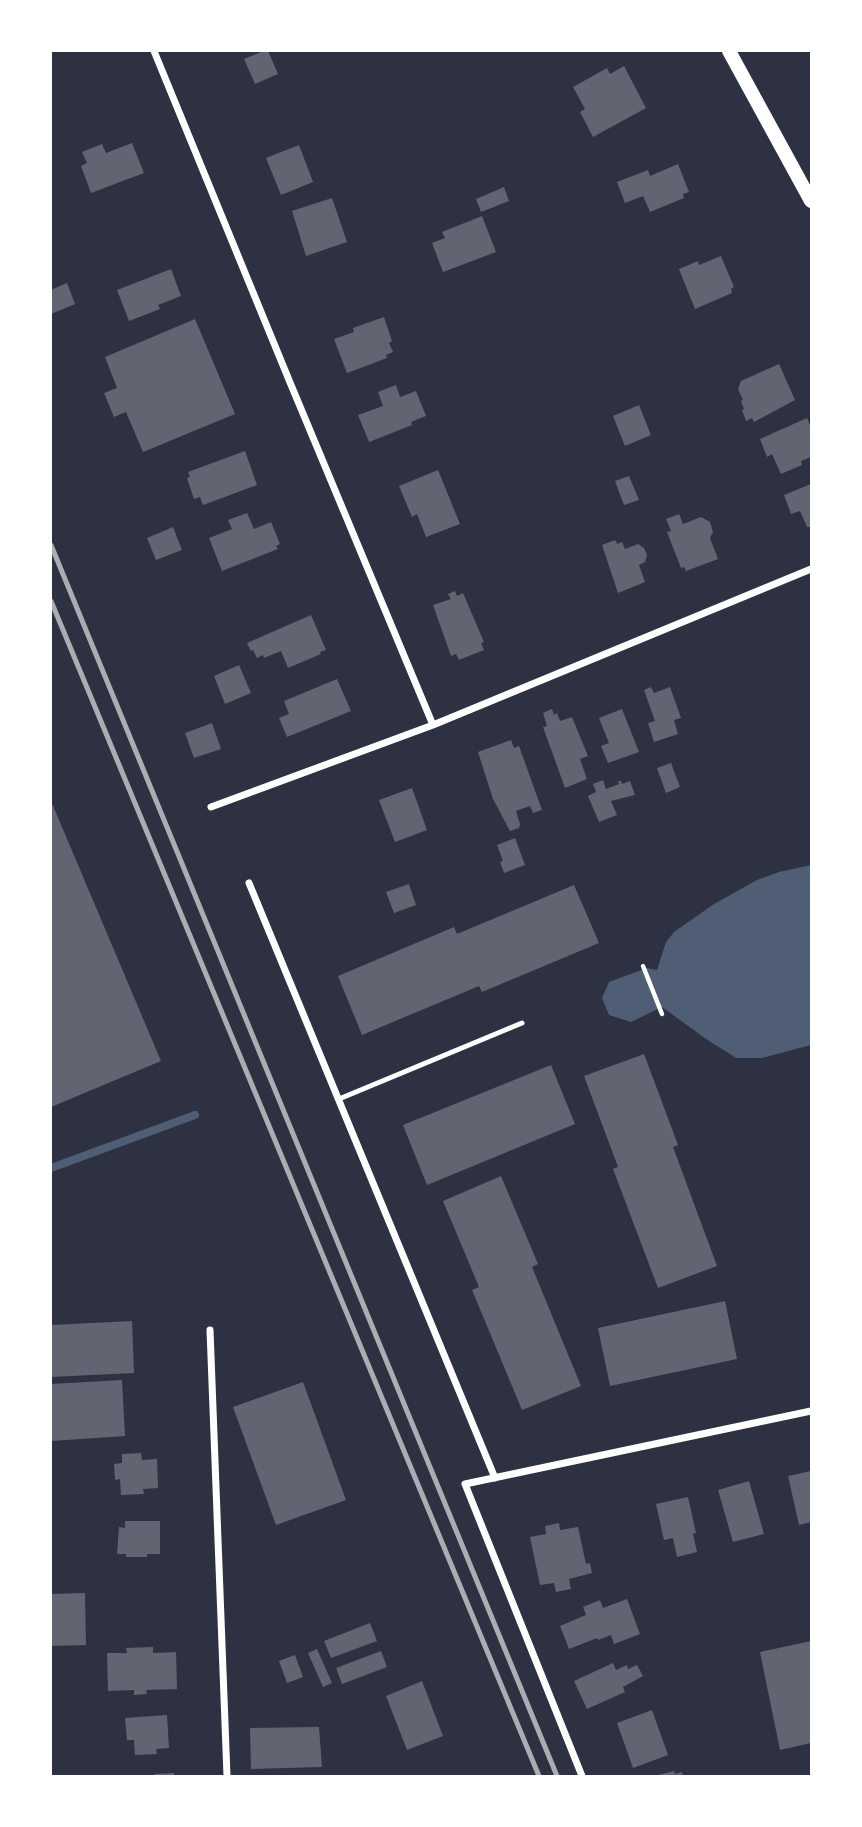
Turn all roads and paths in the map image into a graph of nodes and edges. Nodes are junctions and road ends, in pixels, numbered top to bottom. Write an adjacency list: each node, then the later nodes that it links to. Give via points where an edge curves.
1 (154, 51): 5 (street)
2 (729, 51): 3 (main road)
3 (811, 201)
4 (811, 569): 5 (street)
5 (433, 725): 6 (street)
6 (211, 807)
7 (250, 883): 11 (street)
8 (643, 966): 9 (path)
9 (662, 1014)
10 (523, 1023): 11 (lane)
11 (339, 1099): 14 (street)
12 (210, 1330): 15 (street)
13 (811, 1411): 14 (street)
14 (495, 1478): 16 (street, via 465,1484)
15 (228, 1776)
16 (582, 1776)

